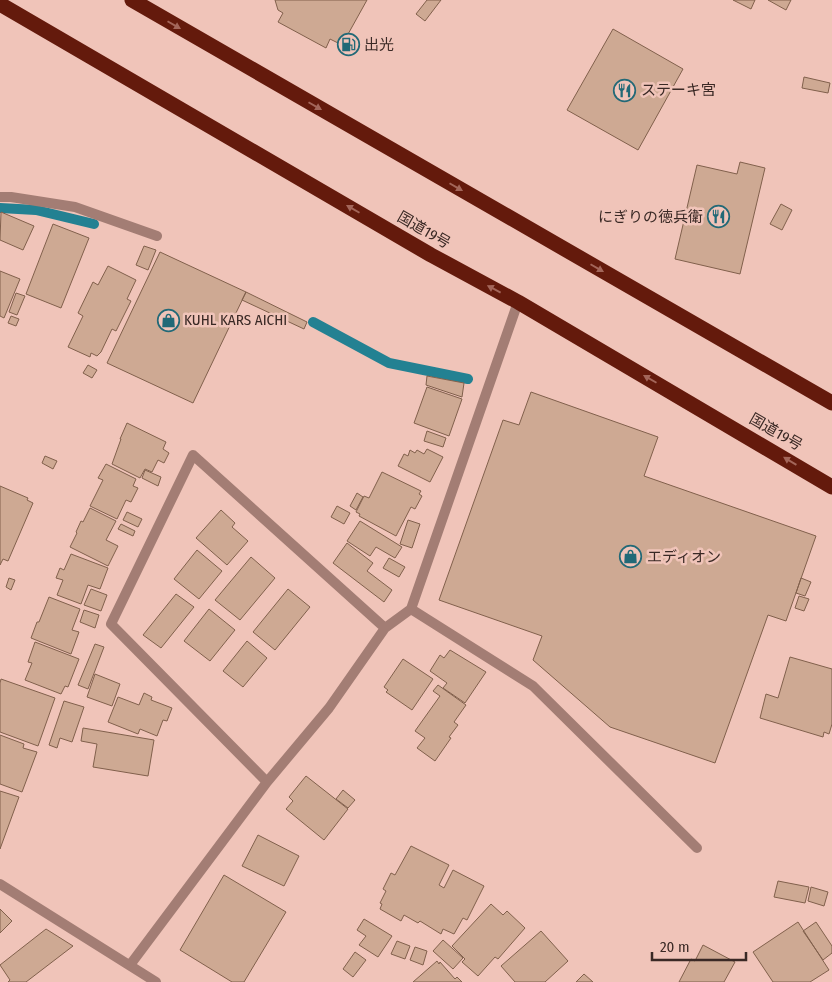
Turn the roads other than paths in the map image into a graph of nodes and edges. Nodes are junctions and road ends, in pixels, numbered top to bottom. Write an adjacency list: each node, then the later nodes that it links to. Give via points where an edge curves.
1 (132, 0): 6 (highway, one-way to 6)
2 (0, 4): 5 (highway, 国道19号, one-way to 2, via 431,255)
3 (0, 197): 4 (street, via 74,207)
4 (157, 236)
5 (518, 302): 7 (highway, 国道19号, one-way to 5); 8 (street)
6 (832, 403)
7 (832, 487)
8 (411, 609): 9 (street); 11 (street, via 532,686)
9 (385, 628): 10 (street, via 329,708); 10 (street, via 193,455 111,624)
10 (267, 782): 13 (street)
11 (697, 848)
12 (0, 884): 13 (street)
13 (130, 965): 14 (street)
14 (156, 982)

